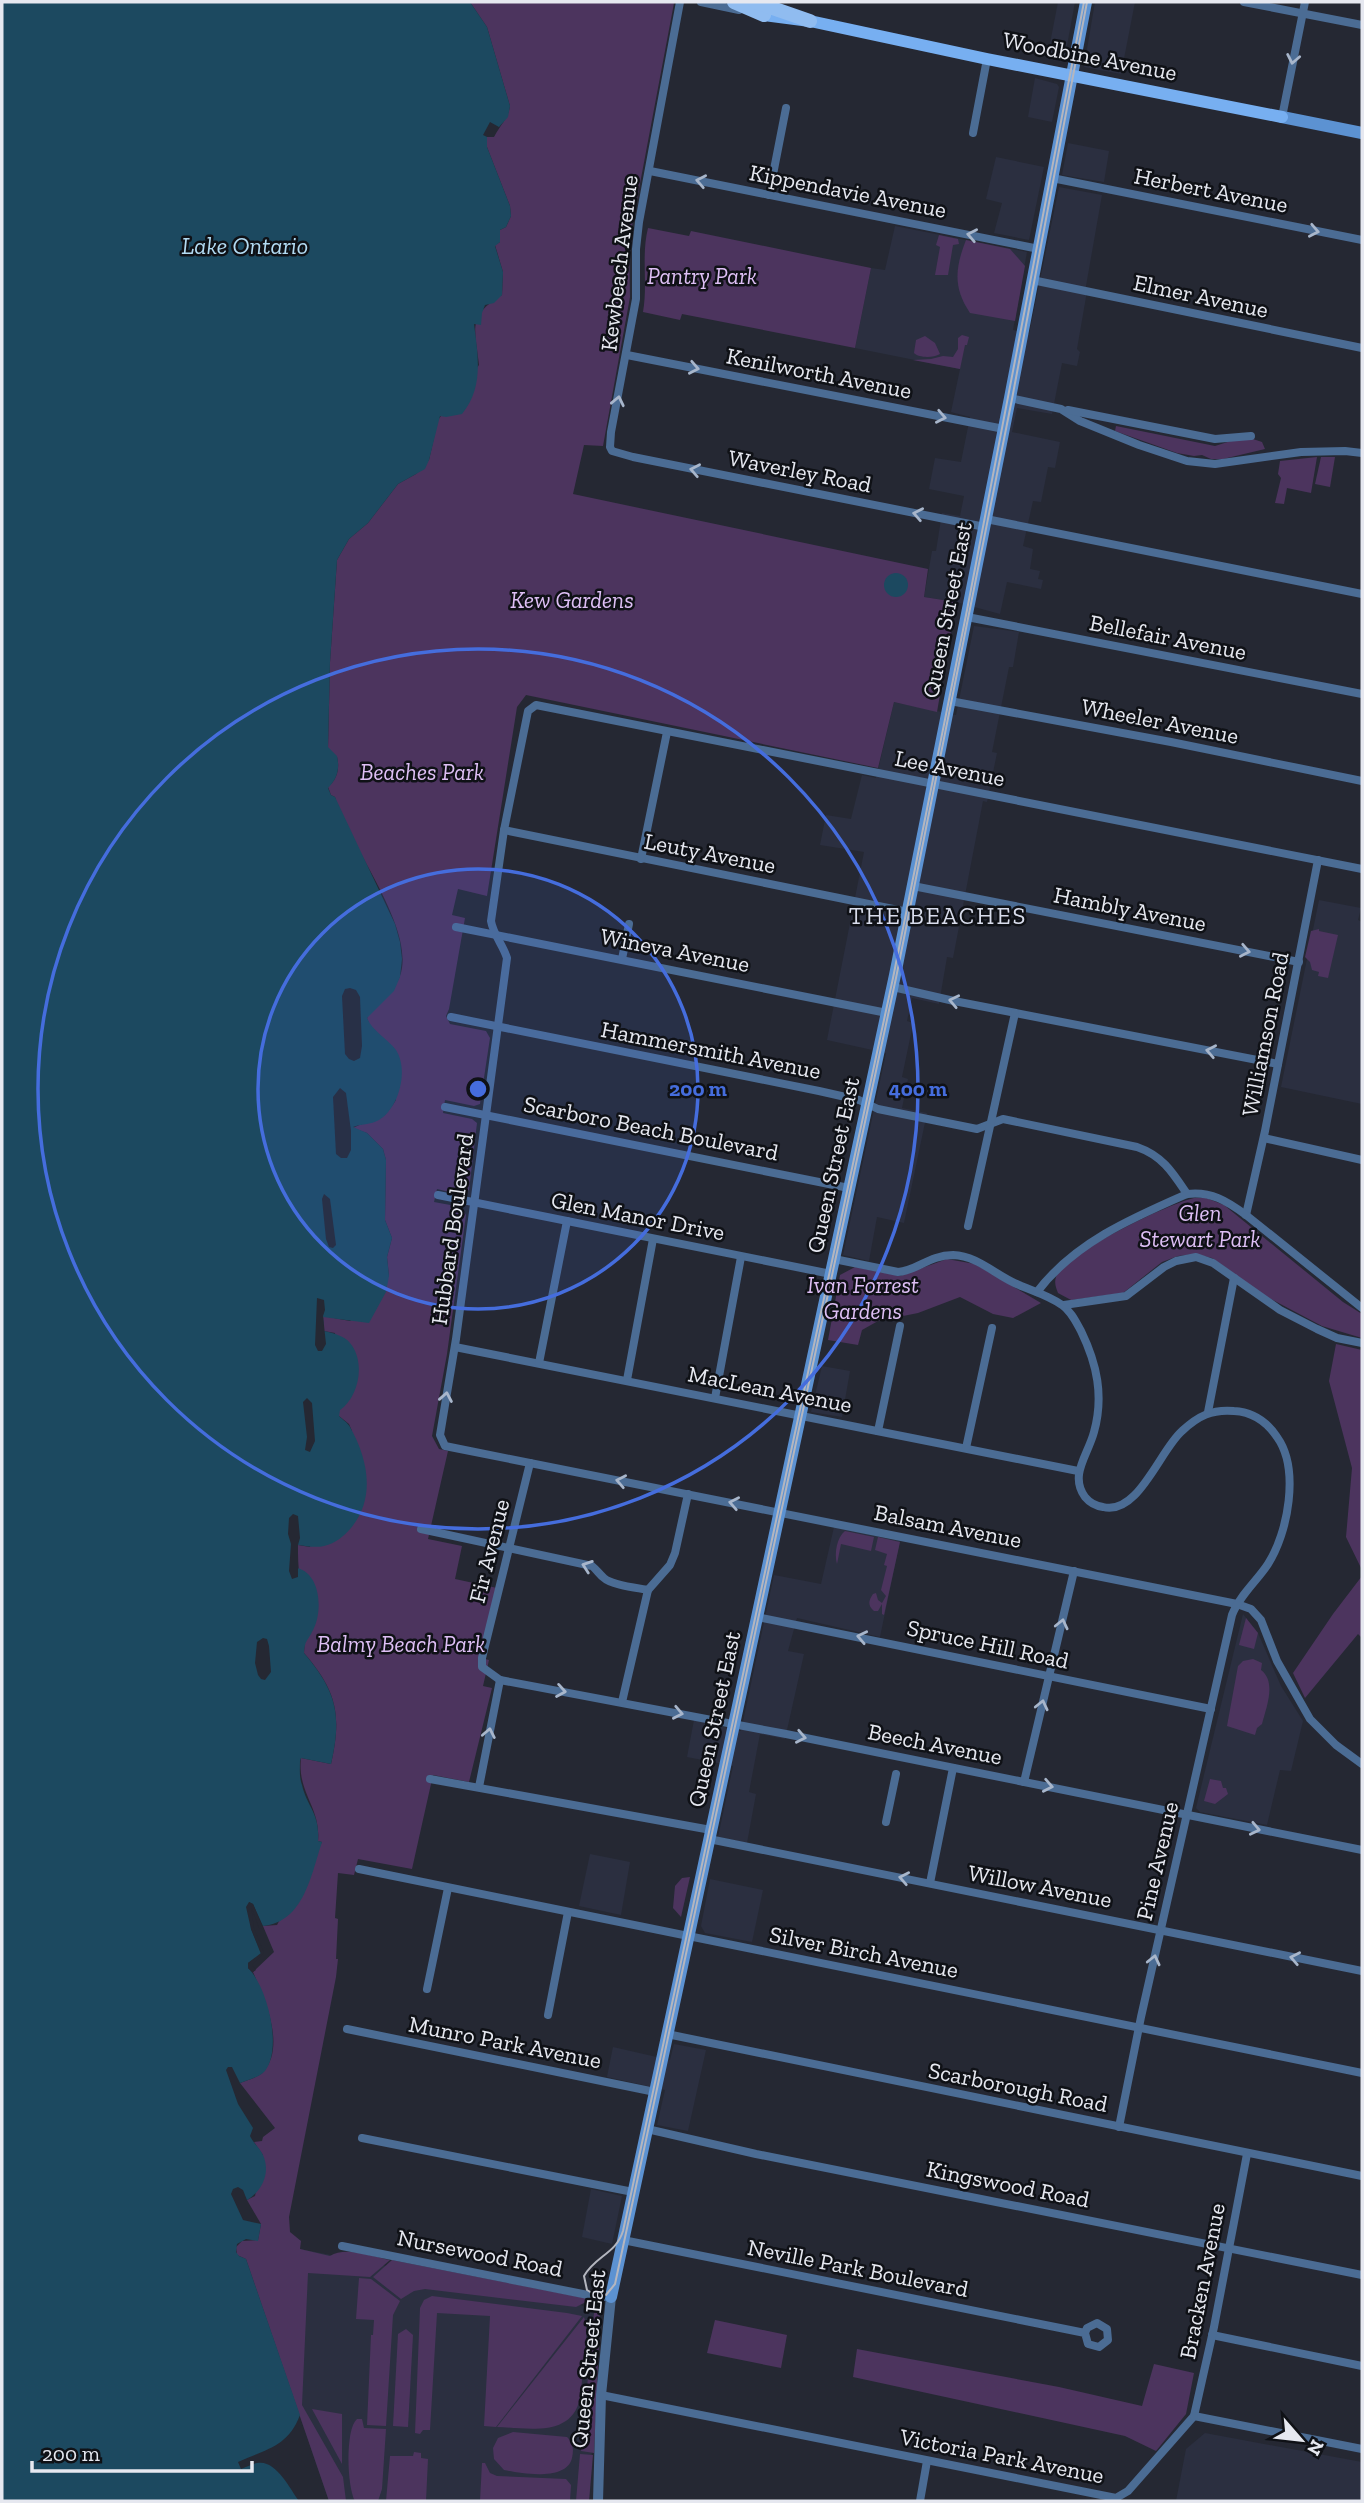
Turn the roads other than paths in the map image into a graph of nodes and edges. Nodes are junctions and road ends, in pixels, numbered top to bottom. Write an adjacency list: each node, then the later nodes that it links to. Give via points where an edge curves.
1 (680, 2): 18 (street, Kewbeach Avenue)
2 (701, 2): 9 (street, Woodbine Avenue)
3 (734, 2): 9 (highway)
4 (755, 2): 10 (highway, Woodbine Avenue)
5 (1086, 2): 13 (main road, Queen Street East)
6 (1244, 2): 8 (street)
7 (1305, 2): 8 (street)
8 (1302, 13): 11 (street); 15 (street, one-way to 15)
9 (764, 15): 10 (main road, Woodbine Avenue)
10 (810, 21): 12 (main road, Woodbine Avenue)
11 (1362, 25)
12 (987, 59): 13 (main road, Woodbine Avenue); 16 (street)
13 (1072, 75): 15 (main road, Woodbine Avenue); 19 (main road, Queen Street East)
14 (786, 108): 20 (street)
15 (1282, 117): 17 (main road, Woodbine Avenue)
16 (973, 132)
17 (1362, 133)
18 (650, 171): 20 (street, Kippendavie Avenue, one-way to 18); 25 (street, Kewbeach Avenue, via 637,235 637,285)
19 (1052, 178): 21 (street, Herbert Avenue, one-way to 21); 22 (main road, Queen Street East)
20 (769, 195): 22 (street, Kippendavie Avenue, one-way to 20)
21 (1362, 240)
22 (1039, 249): 23 (main road, Queen Street East)
23 (1032, 280): 24 (street, Elmer Avenue); 26 (main road, Queen Street East)
24 (1362, 348)
25 (627, 355): 28 (street, Kenilworth Avenue, one-way to 28); 30 (street, Kewbeach Avenue, one-way to 25)
26 (1010, 398): 27 (street); 28 (main road, Queen Street East)
27 (1061, 409): 29 (street, via 1215,439); 31 (street, via 1139,446 1187,461 1215,464 1300,453)
28 (1004, 429): 32 (main road, Queen Street East)
29 (1251, 436)
30 (610, 447): 32 (street, Waverley Road, one-way to 30, via 633,457 614,453)
31 (1362, 453)
32 (986, 523): 33 (street, Waverley Road); 34 (main road, Queen Street East)
33 (1362, 594)
34 (967, 617): 35 (street, Bellefair Avenue); 36 (main road, Queen Street East)
35 (1362, 694)
36 (950, 701): 39 (street, Wheeler Avenue); 40 (main road, Queen Street East)
37 (530, 708): 38 (street, Lee Avenue, via 536,705); 41 (street, Hubbard Boulevard)
38 (667, 732): 40 (street, Lee Avenue); 42 (street)
39 (1362, 781)
40 (934, 784): 43 (street, Lee Avenue); 45 (main road, Queen Street East)
41 (504, 830): 42 (street, Leuty Avenue); 49 (street, Hubbard Boulevard, via 491,921)
42 (641, 859): 46 (street, Leuty Avenue)
43 (1318, 860): 44 (street, Lee Avenue); 51 (street, Williamson Road)
44 (1362, 869)
45 (913, 886): 46 (main road, Queen Street East); 51 (street, Hambly Avenue, one-way to 51)
46 (908, 912): 52 (main road, Queen Street East)
47 (629, 924): 50 (street)
48 (456, 927): 49 (street, Wineva Avenue)
49 (496, 934): 50 (street, Wineva Avenue); 56 (street, Hubbard Boulevard, via 507,958)
50 (622, 959): 53 (street, Wineva Avenue)
51 (1299, 962): 57 (street, Williamson Road)
52 (892, 987): 53 (main road, Queen Street East); 54 (street, one-way to 52)
53 (887, 1013): 58 (main road, Queen Street East)
54 (1015, 1013): 57 (street, one-way to 54); 61 (street)
55 (451, 1017): 56 (street, Hammersmith Avenue)
56 (498, 1026): 58 (street, Hammersmith Avenue); 60 (street, Hubbard Boulevard)
57 (1278, 1065): 62 (street, Williamson Road)
58 (867, 1104): 61 (street, Hammersmith Avenue, via 977,1129); 64 (main road, Queen Street East)
59 (445, 1107): 60 (street, Scarboro Beach Boulevard)
60 (486, 1115): 64 (street, Scarboro Beach Boulevard); 67 (street, Hubbard Boulevard)
61 (990, 1126): 65 (street, Hammersmith Avenue, via 1003,1119 1145,1150 1165,1163); 70 (street)
62 (1264, 1138): 63 (street); 68 (street, Williamson Road)
63 (1362, 1160)
64 (849, 1188): 73 (main road, Queen Street East)
65 (1187, 1194): 68 (street, via 1212,1195); 76 (street, via 1097,1239 1051,1274)
66 (438, 1195): 67 (street, Glen Manor Drive)
67 (474, 1203): 69 (street, Glen Manor Drive); 82 (street, Hubbard Boulevard)
68 (1247, 1215): 78 (street)
69 (567, 1222): 71 (street, Glen Manor Drive); 83 (street)
70 (968, 1226)
71 (653, 1239): 72 (street, Glen Manor Drive); 84 (street)
72 (741, 1257): 74 (street, Glen Manor Drive); 85 (street)
73 (834, 1259): 74 (main road, Queen Street East); 76 (street, via 904,1272 933,1258 968,1257)
74 (831, 1274): 87 (main road, Queen Street East)
75 (1234, 1278): 77 (street, via 1208,1260 1189,1257 1164,1266 1126,1296); 81 (street, via 1317,1329); 86 (street)
76 (1037, 1292): 77 (street)
77 (1064, 1306): 92 (street, via 1092,1354 1098,1381 1094,1431)
78 (1362, 1308)
79 (900, 1326): 88 (street)
80 (992, 1328): 90 (street)
81 (1362, 1343)
82 (455, 1347): 83 (street, MacLean Avenue); 89 (street, Hubbard Boulevard, one-way to 82, via 440,1435)
83 (539, 1363): 84 (street, MacLean Avenue)
84 (627, 1380): 85 (street, MacLean Avenue)
85 (715, 1398): 87 (street, MacLean Avenue)
86 (1208, 1412): 92 (street, via 1171,1441 1149,1476 1122,1505 1093,1504 1082,1491); 99 (street, via 1238,1411 1264,1423 1280,1441 1289,1472 1288,1506 1273,1556)
87 (800, 1415): 88 (street, MacLean Avenue); 94 (main road, Queen Street East)
88 (878, 1431): 90 (street, MacLean Avenue)
89 (445, 1446): 91 (street, Balsam Avenue)
90 (966, 1448): 92 (street, MacLean Avenue)
91 (530, 1463): 93 (street, Balsam Avenue, one-way to 91); 96 (street, Fir Avenue)
92 (1078, 1471)
93 (688, 1494): 94 (street, Balsam Avenue, one-way to 93); 98 (street, via 675,1553)
94 (779, 1512): 97 (street, Balsam Avenue); 100 (main road, Queen Street East)
95 (421, 1529): 96 (street)
96 (510, 1547): 98 (street, one-way to 96, via 610,1582 592,1566); 102 (street, Fir Avenue, via 482,1658 482,1667)
97 (1074, 1571): 99 (street, Balsam Avenue); 101 (street, one-way to 97)
98 (648, 1590): 103 (street)
99 (1237, 1604): 104 (street, Pine Avenue); 106 (street, Balsam Avenue, via 1251,1609 1261,1620 1277,1661 1310,1719)
100 (757, 1617): 101 (street, Spruce Hill Road, one-way to 100); 105 (main road, Queen Street East)
101 (1049, 1676): 104 (street, Spruce Hill Road); 110 (street, one-way to 101)
102 (500, 1680): 103 (street, Beech Avenue, one-way to 103); 111 (street, one-way to 102)
103 (622, 1702): 105 (street, Beech Avenue, one-way to 105)
104 (1211, 1709): 112 (street, Pine Avenue)
105 (734, 1724): 107 (street, Beech Avenue, one-way to 107); 114 (main road, Queen Street East)
106 (1362, 1764)
107 (953, 1768): 110 (street, Beech Avenue); 117 (street)
108 (896, 1773): 113 (street)
109 (430, 1779): 111 (street, Willow Avenue)
110 (1024, 1782): 112 (street, Beech Avenue, one-way to 112)
111 (479, 1787): 114 (street, Willow Avenue)
112 (1188, 1815): 115 (street, Beech Avenue, one-way to 115); 120 (street, Pine Avenue)
113 (886, 1822)
114 (710, 1835): 117 (street, Willow Avenue, one-way to 114); 121 (main road, Queen Street East)
115 (1362, 1850)
116 (359, 1869): 118 (street, Silver Birch Avenue)
117 (930, 1884): 120 (street, Willow Avenue)
118 (448, 1888): 119 (street, Silver Birch Avenue); 123 (street)
119 (568, 1912): 121 (street, Silver Birch Avenue); 124 (street)
120 (1161, 1929): 122 (street, Willow Avenue, one-way to 120); 125 (street, Pine Avenue, one-way to 120)
121 (688, 1936): 125 (street, Silver Birch Avenue); 127 (main road, Queen Street East)
122 (1362, 1971)
123 (427, 1989)
124 (548, 2015)
125 (1140, 2027): 128 (street, Silver Birch Avenue); 130 (street, Pine Avenue)
126 (347, 2029): 129 (street, Munro Park Avenue)
127 (667, 2034): 129 (main road, Queen Street East); 130 (street, Scarborough Road)
128 (1362, 2073)
129 (655, 2092): 131 (main road, Queen Street East)
130 (1119, 2127): 133 (street, Scarborough Road)
131 (647, 2129): 135 (main road, Queen Street East); 138 (street, Kingswood Road)
132 (362, 2138): 135 (street)
133 (1247, 2154): 134 (street, Scarborough Road); 138 (street, Bracken Avenue)
134 (1362, 2176)
135 (633, 2192): 136 (main road, Queen Street East)
136 (623, 2240): 140 (main road, Queen Street East); 141 (street, Neville Park Boulevard)
137 (342, 2246): 140 (street, Nursewood Road)
138 (1230, 2247): 139 (street, Kingswood Road); 142 (street, Bracken Avenue)
139 (1362, 2275)
140 (611, 2297): 144 (street, Queen Street East)
141 (1085, 2333)
142 (1212, 2335): 143 (street); 145 (street, Bracken Avenue)
143 (1362, 2366)
144 (601, 2395): 147 (street, Victoria Park Avenue); 148 (street, Queen Street East)
145 (1194, 2416): 146 (street); 147 (street, Victoria Park Avenue, via 1128,2491 1116,2498)
146 (1362, 2449)
147 (927, 2461): 149 (street)
148 (598, 2501)
149 (920, 2501)

